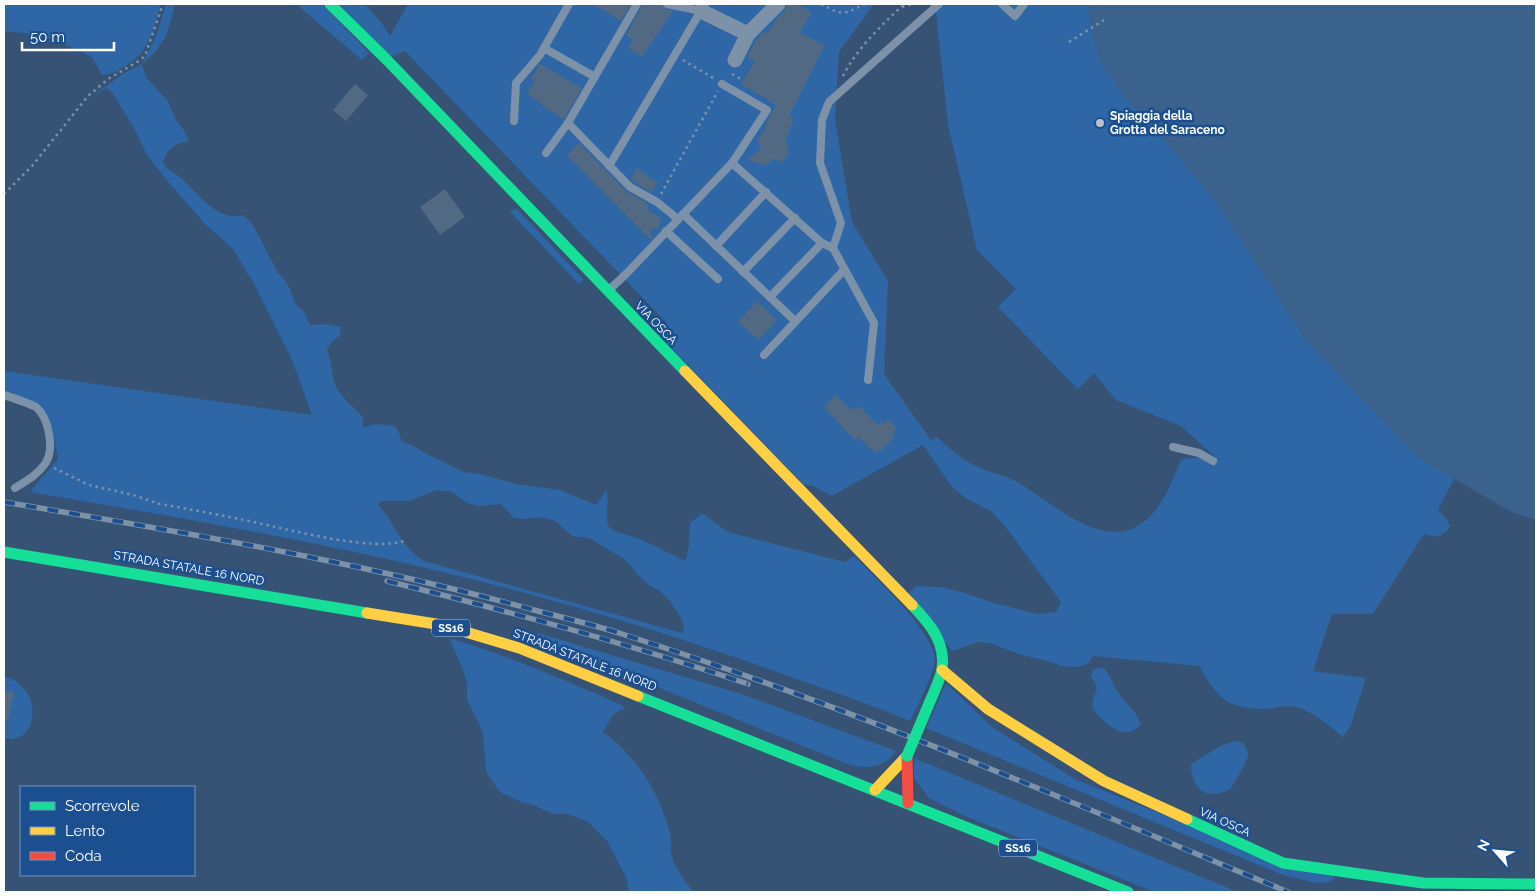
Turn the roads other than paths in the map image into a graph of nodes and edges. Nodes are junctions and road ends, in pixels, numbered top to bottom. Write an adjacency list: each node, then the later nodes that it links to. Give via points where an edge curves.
1 (330, 4): 30 (street, VIA OSCA)
2 (569, 4): 11 (lane)
3 (637, 4): 13 (lane)
4 (667, 4): 9 (lane)
5 (778, 4): 10 (street)
6 (939, 4): 26 (lane, via 830,102 822,120 820,163 841,223)
7 (1002, 4): 8 (lane, via 1015,16)
8 (1024, 4)
9 (703, 7): 10 (street); 19 (lane)
10 (748, 34): 12 (street)
11 (544, 48): 13 (lane); 15 (lane, via 516,83)
12 (735, 60)
13 (595, 77): 16 (lane)
14 (722, 84): 18 (lane, via 767,110)
15 (514, 121)
16 (568, 123): 17 (lane); 19 (lane)
17 (546, 153)
18 (732, 163): 20 (lane); 21 (lane)
19 (610, 166): 21 (lane, via 630,188)
20 (766, 192): 22 (lane); 25 (lane)
21 (680, 217): 23 (lane); 25 (lane)
22 (794, 218): 24 (lane); 28 (lane)
23 (666, 232): 29 (lane); 30 (lane)
24 (822, 243): 26 (lane); 31 (lane)
25 (716, 246): 28 (lane)
26 (833, 248): 27 (lane)
27 (844, 270): 32 (lane); 34 (lane, via 874,323)
28 (743, 272): 31 (lane)
29 (718, 279)
30 (608, 291): 40 (street, VIA OSCA, via 926,620 942,645)
31 (770, 298): 32 (lane)
32 (795, 321): 33 (lane)
33 (764, 355)
34 (868, 380)
35 (4, 395): 38 (lane, via 36,407 51,441 46,463)
36 (1173, 446): 37 (lane, via 1199,453)
37 (1213, 461)
38 (15, 488)
39 (4, 552): 42 (street, STRADA STATALE 16 NORD / SS16, via 442,625 519,648)
40 (942, 670): 41 (street, VIA OSCA, bridge); 44 (street, VIA OSCA, via 988,709 1104,781 1283,863 1423,883)
41 (907, 756): 42 (street); 43 (street)
42 (875, 790): 43 (street, STRADA STATALE 16 NORD / SS16)
43 (908, 803): 45 (street, STRADA STATALE 16 NORD / SS16)
44 (1536, 884)
45 (1128, 892)

